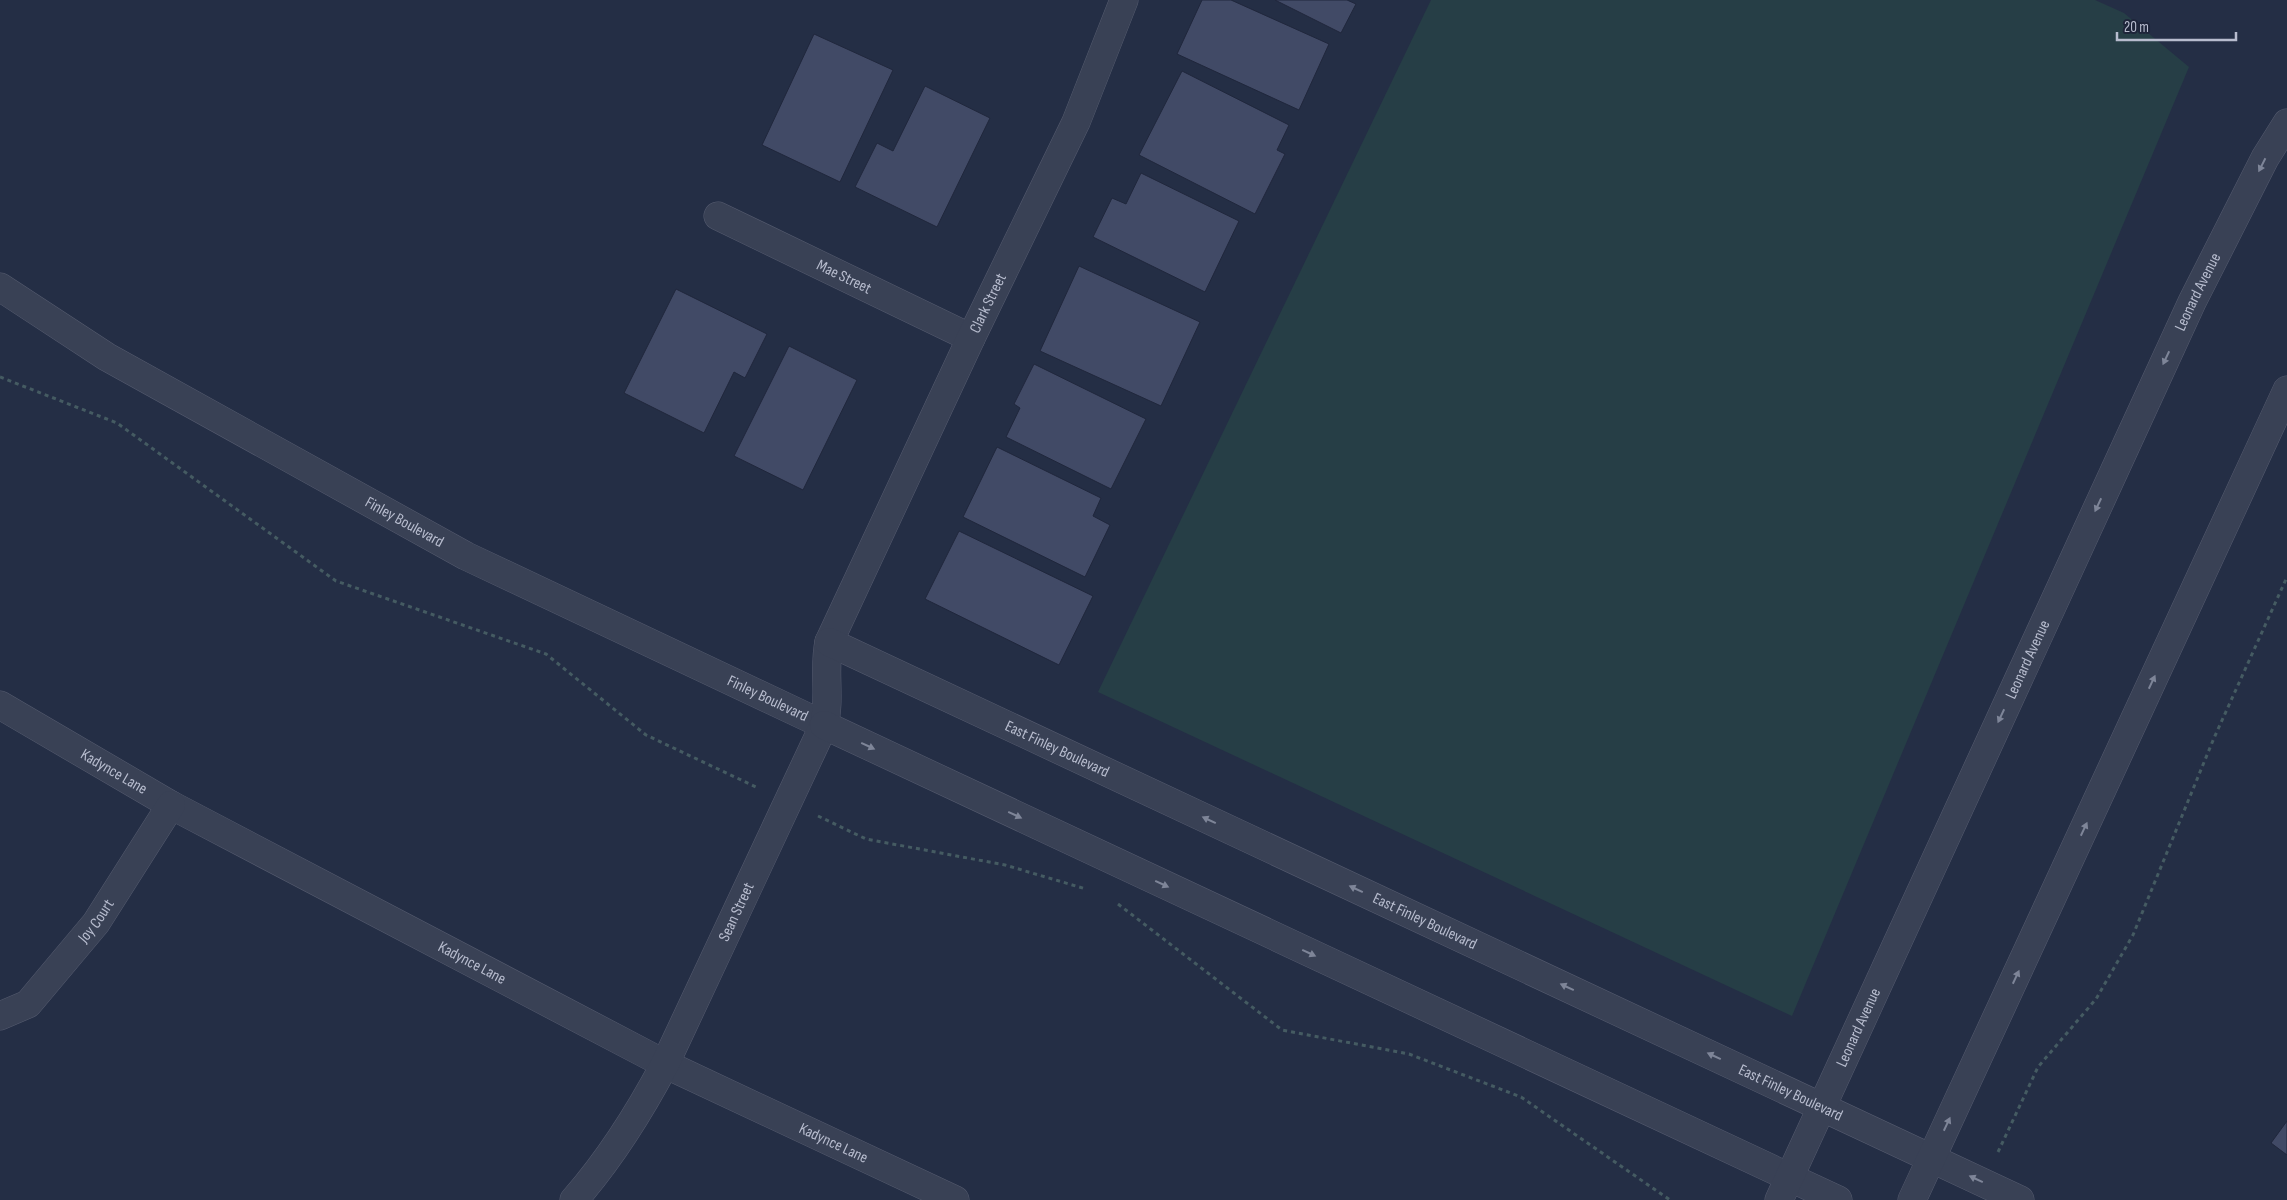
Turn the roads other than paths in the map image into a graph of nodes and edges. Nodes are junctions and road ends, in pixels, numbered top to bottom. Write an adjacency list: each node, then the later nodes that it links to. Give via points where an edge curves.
1 (1124, 0): 5 (street, Clark Street, via 1076,122)
2 (2287, 123): 14 (street, Leonard Avenue, one-way to 14, via 2265,158 2192,302)
3 (718, 216): 5 (street, Mae Street)
4 (0, 287): 10 (street, Finley Boulevard, via 107,357 466,556)
5 (971, 338): 7 (street, Clark Street)
6 (2287, 390): 15 (street, one-way to 6)
7 (847, 604): 8 (street, Sean Street)
8 (829, 642): 10 (street, Sean Street); 14 (street, East Finley Boulevard, one-way to 8)
9 (0, 705): 11 (street, Kadynce Lane)
10 (824, 725): 13 (street, Sean Street); 16 (street, one-way to 16)
11 (171, 805): 12 (street, Joy Court, via 96,923 28,1004); 13 (street, Kadynce Lane)
12 (0, 1016)
13 (665, 1064): 17 (street, Sean Street, via 603,1167); 18 (street, Kadynce Lane)
14 (1822, 1106): 15 (street, East Finley Boulevard); 16 (street, Leonard Avenue)
15 (1932, 1158): 20 (street); 21 (street, East Finley Boulevard, one-way to 15)
16 (1784, 1189): 19 (street)
17 (574, 1200)
18 (955, 1200)
19 (1838, 1200)
20 (1912, 1200)
21 (2020, 1200)

